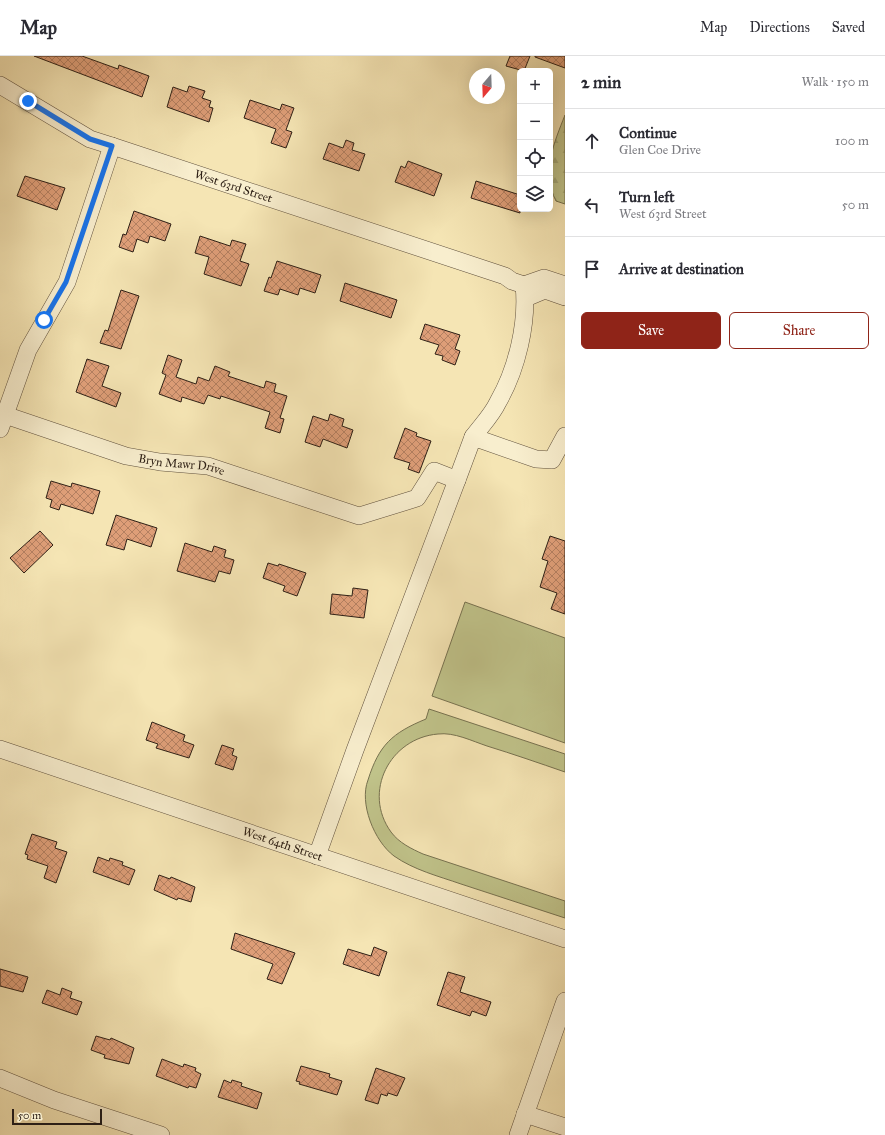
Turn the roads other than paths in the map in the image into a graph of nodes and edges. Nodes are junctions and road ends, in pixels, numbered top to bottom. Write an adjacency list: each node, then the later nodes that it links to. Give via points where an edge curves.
1 (0, 84): 2 (street, West 63rd Street, via 90,139)
2 (112, 146): 4 (street, West 63rd Street, via 506,276); 6 (street, via 66,282 28,350)
3 (565, 285): 4 (street, via 544,278)
4 (525, 291): 5 (street, via 545,290); 8 (street, via 517,359 498,403)
5 (565, 297)
6 (2, 422): 9 (street, Bryn Mawr Drive, via 126,456 208,466 359,516 416,498 434,471)
7 (565, 436): 8 (street, via 552,460 536,459)
8 (473, 437): 9 (street)
9 (457, 480): 11 (street)
10 (0, 749): 11 (street, West 64th Street)
11 (317, 856): 12 (street, West 64th Street)
12 (565, 939)
13 (565, 1001): 15 (street)
14 (0, 1078): 17 (street, via 54,1100)
15 (525, 1114): 16 (street); 18 (street)
16 (565, 1127)
17 (161, 1135)
18 (518, 1135)

